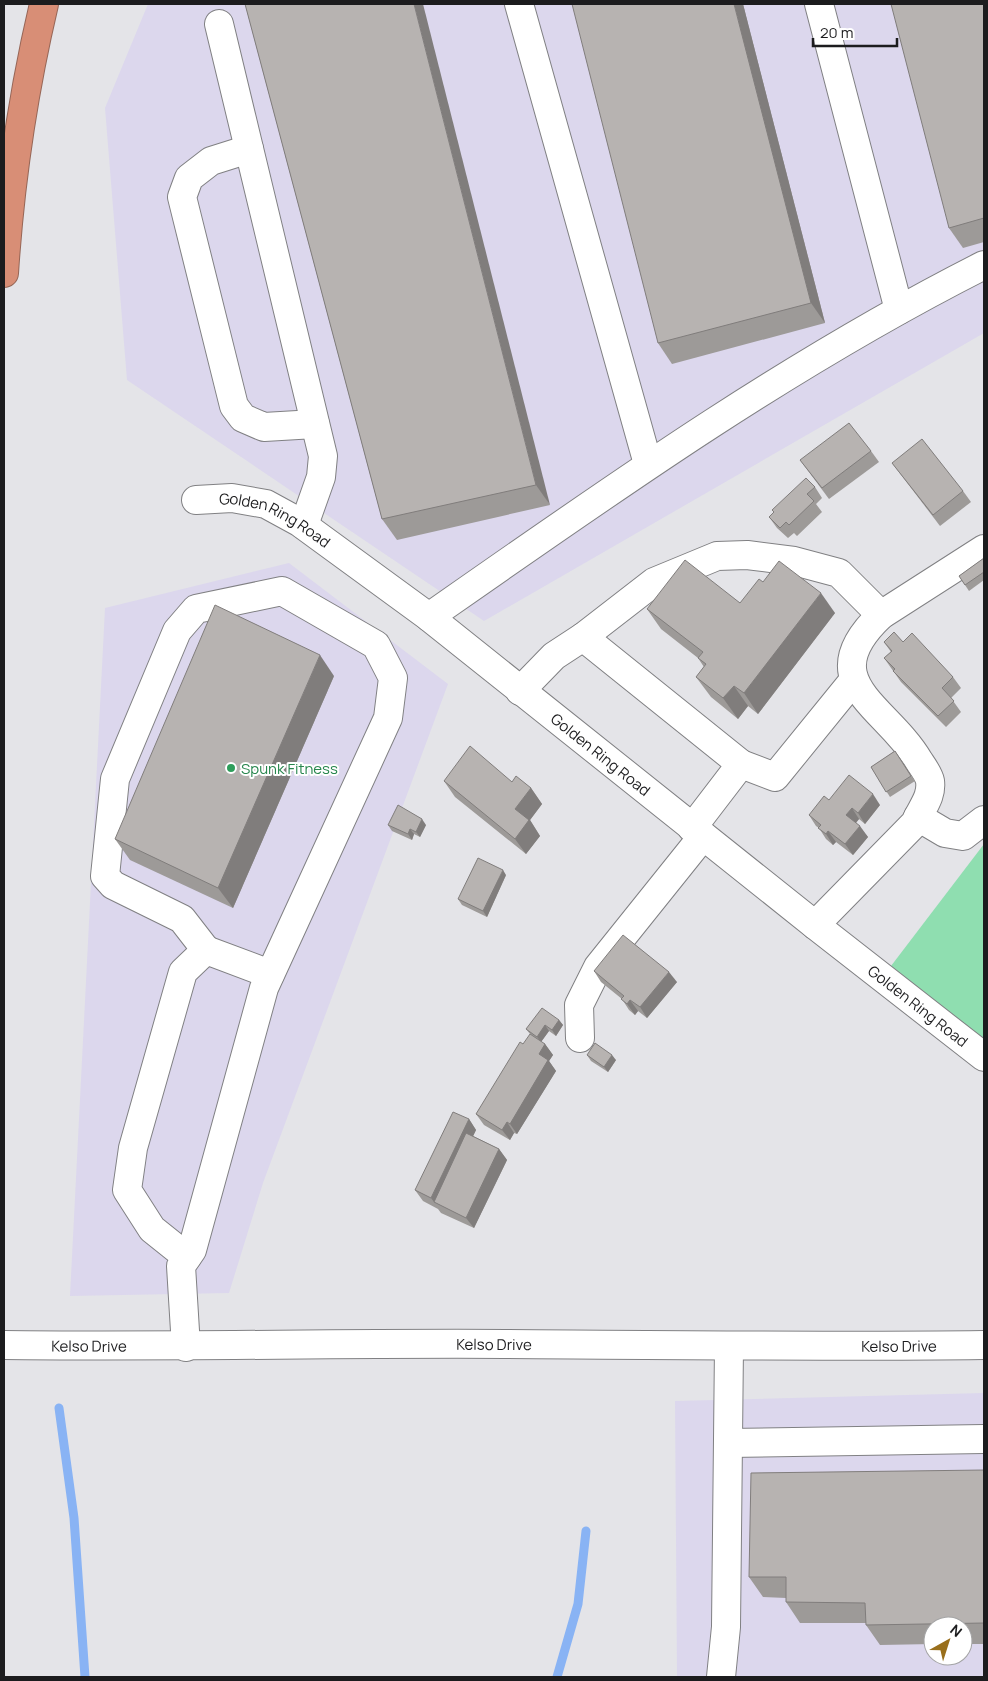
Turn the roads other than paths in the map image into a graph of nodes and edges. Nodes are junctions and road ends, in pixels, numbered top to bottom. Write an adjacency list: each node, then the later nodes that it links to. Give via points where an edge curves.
1 (44, 4): 7 (highway, via 31,60 9,198)
2 (519, 4): 10 (street)
3 (819, 4): 8 (street)
4 (219, 24): 5 (street)
5 (249, 149): 9 (street); 9 (street, via 211,161 189,178 182,197 184,206 234,406 243,418 264,427)
6 (984, 265): 8 (street)
7 (4, 273)
8 (899, 310): 10 (street)
9 (315, 424): 12 (street, via 323,456 321,477)
10 (648, 464): 15 (street)
11 (196, 500): 12 (street, Golden Ring Road, via 232,498 266,504)
12 (304, 526): 15 (street, Golden Ring Road)
13 (984, 548): 14 (street)
14 (881, 615): 16 (street, via 838,573 794,561 757,556 717,556 654,582); 17 (street, via 867,628 852,653)
15 (429, 617): 18 (street, Golden Ring Road)
16 (583, 637): 18 (street, via 554,656); 19 (street)
17 (854, 681): 19 (street, via 775,777); 20 (street, via 870,705 912,748 930,780 929,796)
18 (520, 691): 22 (street, Golden Ring Road)
19 (741, 764): 22 (street)
20 (918, 817): 21 (street, via 945,833 963,836); 23 (street)
21 (984, 820)
22 (698, 832): 23 (street, Golden Ring Road); 26 (street, via 598,967 579,1005)
23 (814, 925): 27 (street, Golden Ring Road)
24 (206, 950): 25 (street); 25 (street, via 182,919 113,885 105,876 115,779 177,631 196,609 282,591 376,645 393,678 388,718); 28 (street, via 183,972 133,1148 127,1190 152,1229)
25 (270, 974): 28 (street, via 192,1250)
26 (580, 1038)
27 (984, 1057)
28 (187, 1257): 32 (street, via 181,1266)
29 (4, 1345): 32 (street, Kelso Drive)
30 (984, 1345): 31 (street, Kelso Drive)
31 (728, 1346): 32 (street, Kelso Drive); 34 (street)
32 (186, 1347)
33 (984, 1439): 34 (street)
34 (728, 1443): 35 (street)
35 (724, 1677)

